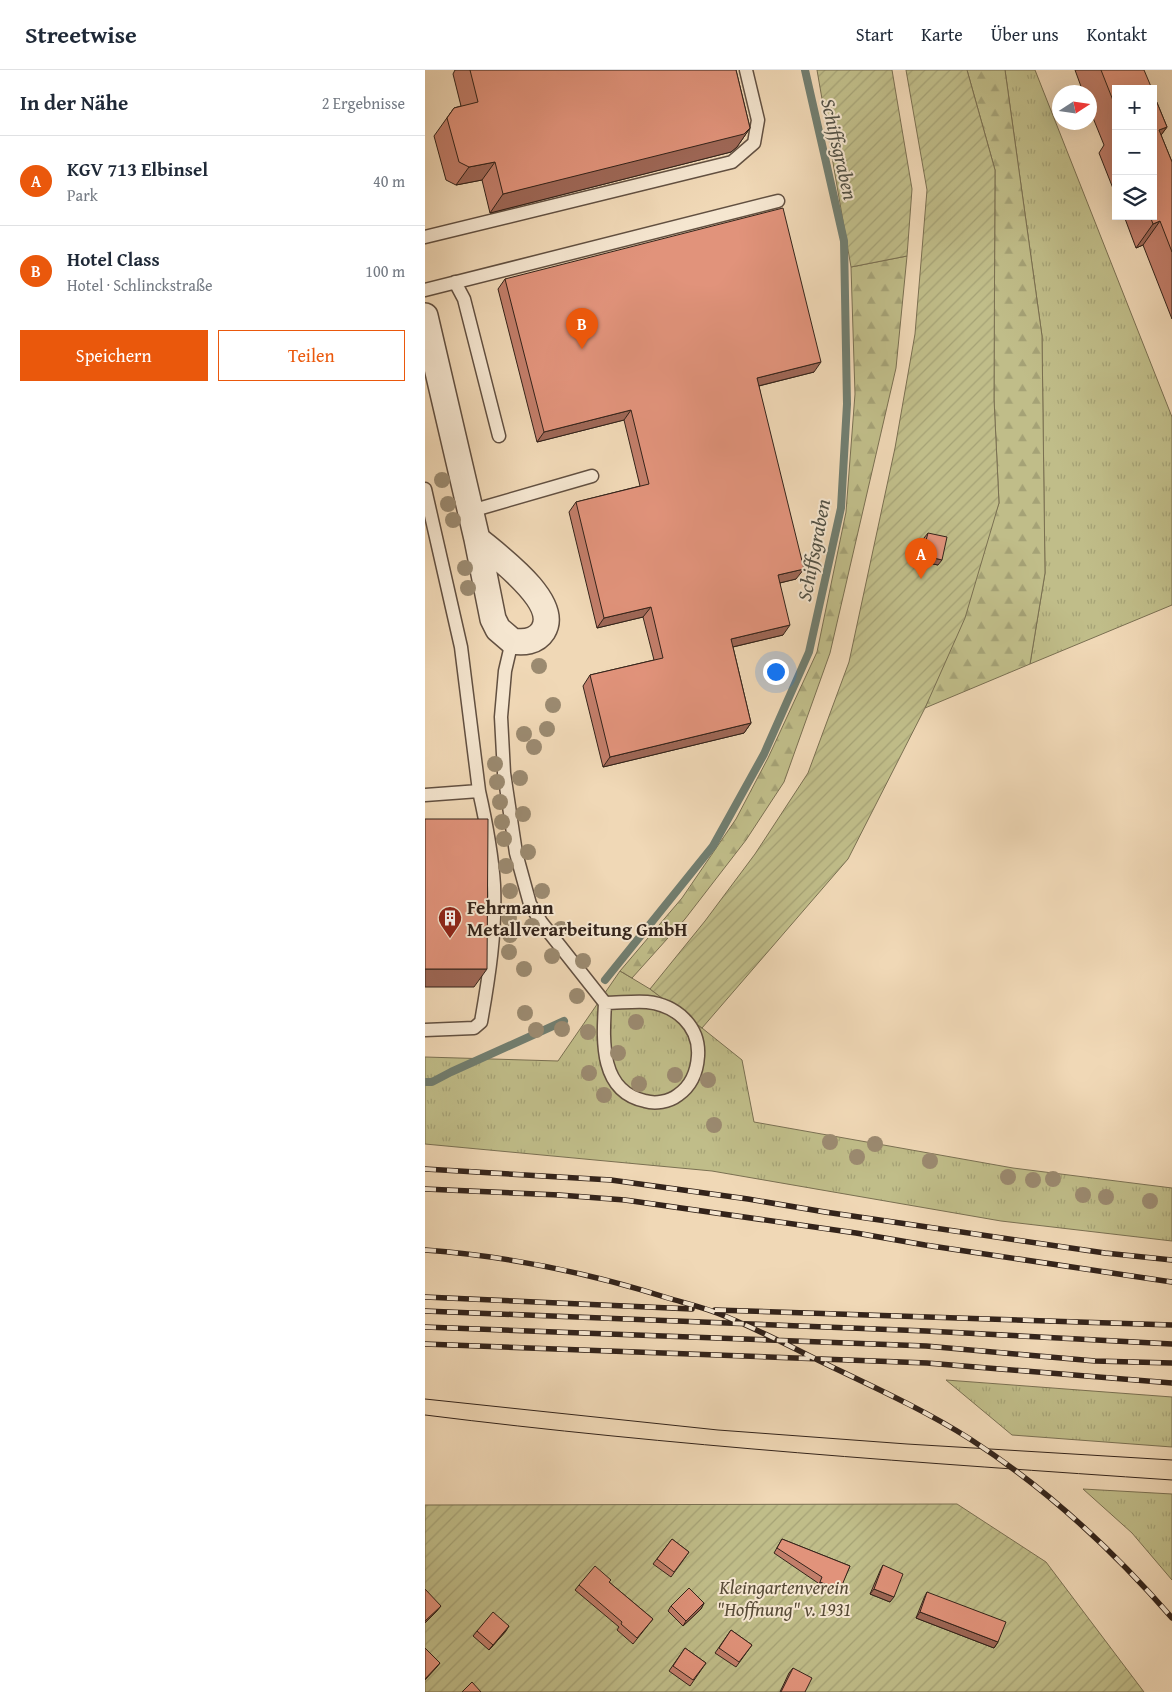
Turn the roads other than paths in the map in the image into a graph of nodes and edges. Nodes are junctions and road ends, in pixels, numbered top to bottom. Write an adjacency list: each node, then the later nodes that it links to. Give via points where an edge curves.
1 (745, 70): 3 (lane, via 758,120 754,143 732,162)
2 (778, 201): 4 (lane)
3 (425, 237)
4 (455, 282): 5 (lane); 7 (lane, via 464,299)
5 (425, 290)
6 (425, 316): 10 (street)
7 (499, 436)
8 (592, 476): 10 (lane)
9 (425, 489): 13 (lane, via 461,647)
10 (471, 512): 11 (street)
11 (477, 538): 12 (street, via 493,619 498,629); 12 (street, via 527,583 545,609 547,622 538,637 529,641)
12 (512, 641): 15 (lane, via 505,670 501,717 504,773 516,853 530,904)
13 (479, 791): 14 (lane); 16 (lane, via 494,886 492,947 481,1022 474,1028)
14 (425, 795)
15 (605, 1003): 15 (lane, via 604,1050 607,1065 623,1090 635,1099 649,1102 676,1096 688,1086 697,1069 698,1052 696,1037 689,1023 679,1014 648,1002)
16 (425, 1030)

